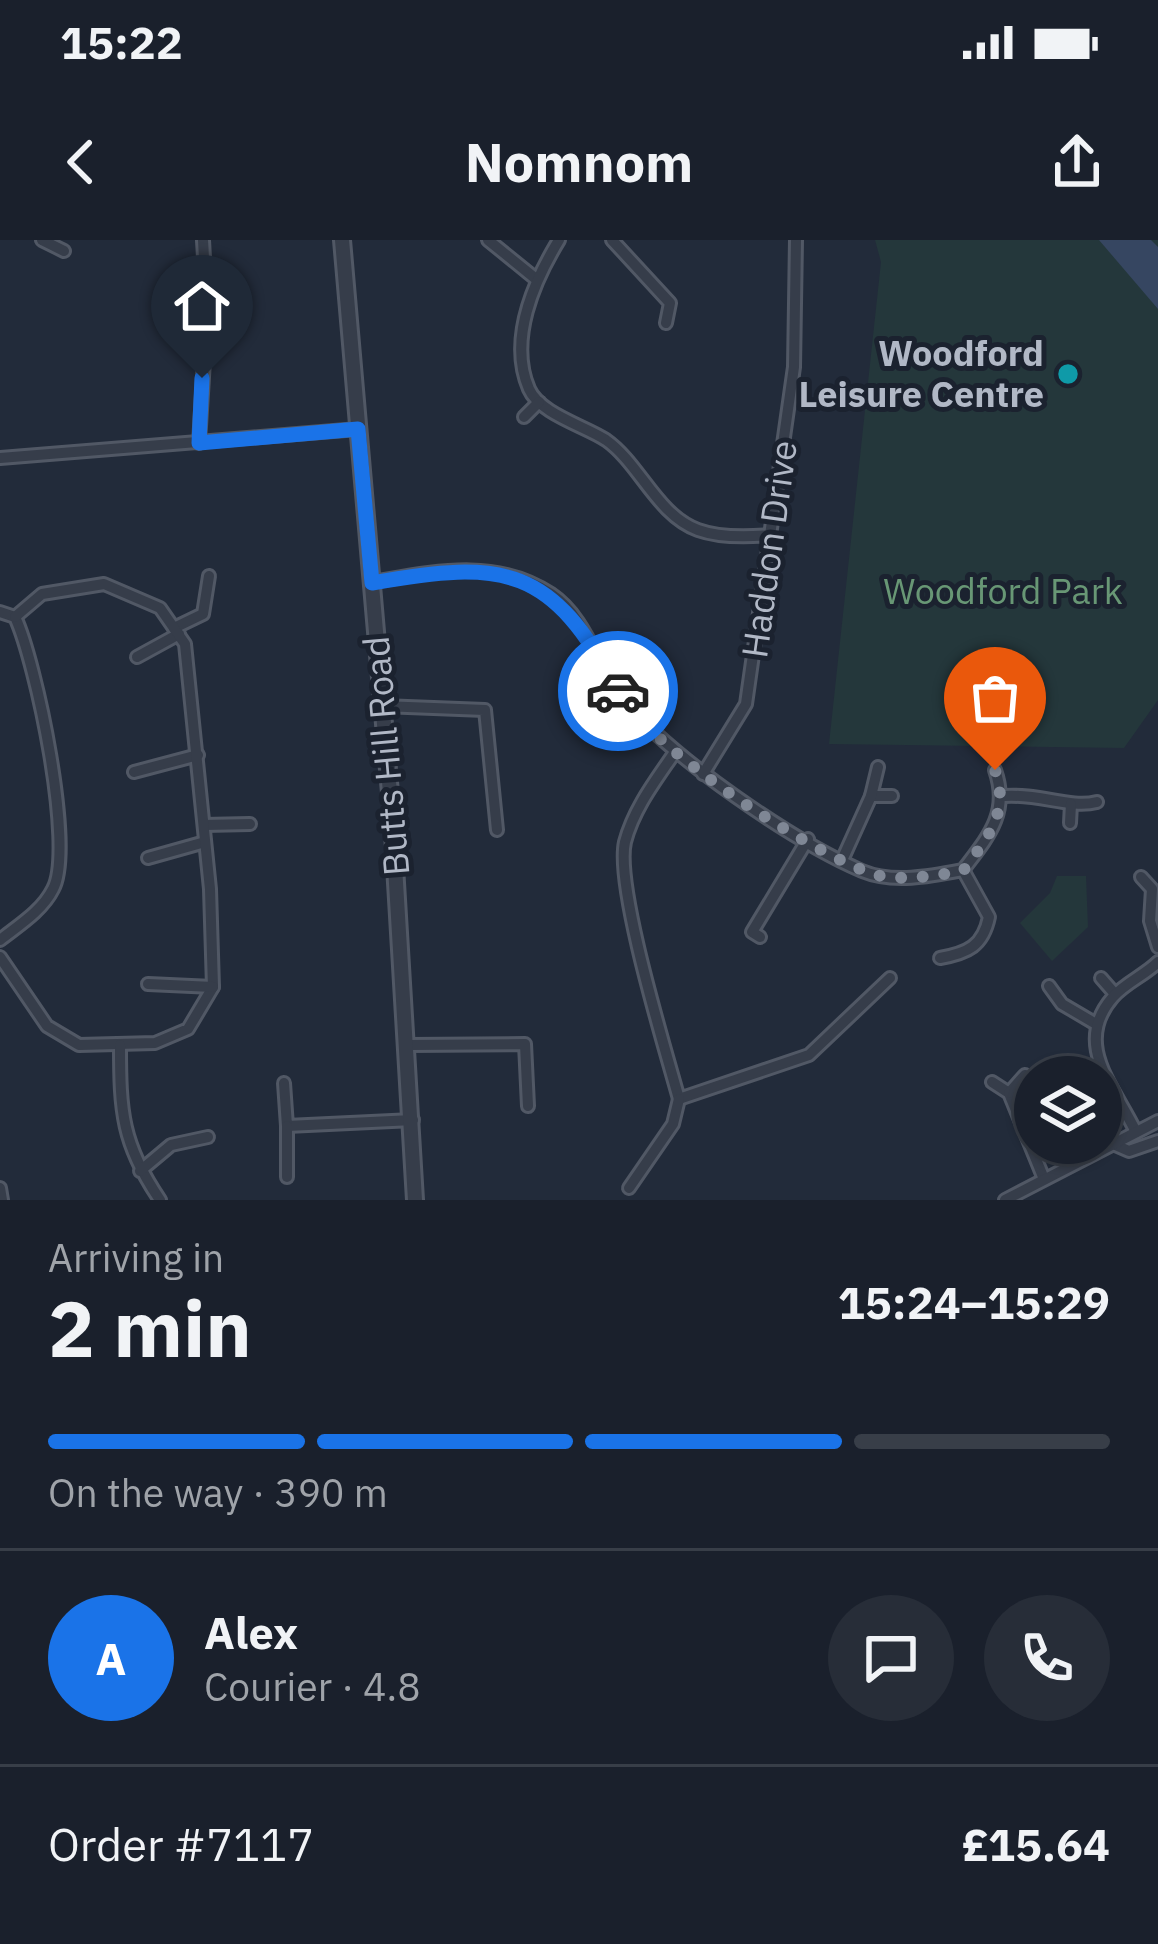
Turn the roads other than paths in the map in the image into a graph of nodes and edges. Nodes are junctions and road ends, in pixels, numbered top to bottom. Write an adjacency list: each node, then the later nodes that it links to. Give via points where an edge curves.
1 (42, 240): 8 (street)
2 (203, 240): 16 (street)
3 (342, 240): 15 (street, Butts Hill Road)
4 (488, 240): 9 (street)
5 (559, 240): 9 (street)
6 (612, 240): 11 (street)
7 (796, 240): 18 (street, Haddon Drive, via 794,367)
8 (64, 251)
9 (536, 279): 13 (street, via 522,343 529,390)
10 (687, 302): 11 (street)
11 (670, 303): 12 (street)
12 (666, 322)
13 (539, 402): 14 (street); 18 (street, via 610,442 696,530)
14 (524, 417)
15 (358, 429): 16 (street); 20 (street, Butts Hill Road)
16 (199, 443): 17 (street)
17 (0, 458)
18 (771, 535): 33 (street, Haddon Drive, via 746,704)
19 (209, 576): 23 (street, via 203,614)
20 (372, 583): 26 (street, Butts Hill Road); 28 (street, via 453,568 501,573 552,595 593,643 621,697)
21 (0, 612): 22 (street)
22 (15, 617): 23 (street, via 42,594 104,584 160,608); 54 (street, via 47,722 59,851 56,885)
23 (177, 631): 24 (street); 29 (street, via 190,671)
24 (136, 657)
25 (498, 702): 27 (street)
26 (382, 706): 27 (street); 67 (street, Butts Hill Road)
27 (485, 710): 39 (street)
28 (675, 752): 33 (street); 72 (street, via 625,844 624,885)
29 (197, 755): 32 (street); 43 (street)
30 (878, 767): 34 (street)
31 (995, 770): 36 (street)
32 (134, 772)
33 (704, 774): 45 (street)
34 (871, 796): 35 (street); 48 (street)
35 (892, 796)
36 (1004, 796): 40 (street, via 1035,793); 49 (street, via 994,829)
37 (511, 802): 39 (street)
38 (1097, 802): 40 (street)
39 (496, 803): 44 (street)
40 (1071, 804): 41 (street)
41 (1070, 823)
42 (250, 824): 43 (street)
43 (204, 825): 46 (street)
44 (497, 830)
45 (808, 839): 48 (street); 53 (street)
46 (206, 842): 47 (street); 63 (street)
47 (148, 858)
48 (843, 858): 49 (street, via 890,876)
49 (963, 871): 57 (street, via 989,917 986,934 969,952)
50 (1158, 875): 52 (street)
51 (1141, 877): 52 (street)
52 (1152, 889): 55 (street)
53 (752, 932)
54 (0, 940)
55 (1158, 947)
56 (0, 957): 66 (street, via 47,1026 80,1045)
57 (940, 958)
58 (1158, 962): 64 (street)
59 (1101, 977): 64 (street)
60 (890, 978): 72 (street, via 809,1055)
61 (148, 985): 63 (street)
62 (1049, 986): 65 (street)
63 (213, 988): 66 (street, via 188,1029 155,1043)
64 (1115, 994): 65 (street)
65 (1096, 1024): 77 (street, via 1098,1064)
66 (120, 1045): 83 (street, via 125,1136)
67 (409, 1045): 73 (street, via 525,1044); 74 (street, Butts Hill Road)
68 (992, 1082): 71 (street)
69 (284, 1083): 76 (street)
70 (1014, 1088): 71 (street)
71 (1010, 1093): 85 (street)
72 (679, 1099): 87 (street, via 673,1124 638,1163)
73 (528, 1106)
74 (413, 1120): 76 (street); 90 (street, Butts Hill Road)
75 (1158, 1121): 77 (street)
76 (287, 1126): 84 (street)
77 (1136, 1132): 79 (street)
78 (208, 1137): 83 (street, via 171,1145)
79 (1122, 1139)
80 (1158, 1141): 81 (street)
81 (1122, 1148)
82 (1074, 1164): 85 (street)
83 (140, 1171): 89 (street)
84 (287, 1177)
85 (1045, 1179): 91 (street)
86 (0, 1188): 88 (street)
87 (628, 1188)
88 (2, 1200)
89 (160, 1200)
90 (415, 1200)
91 (1005, 1200)

